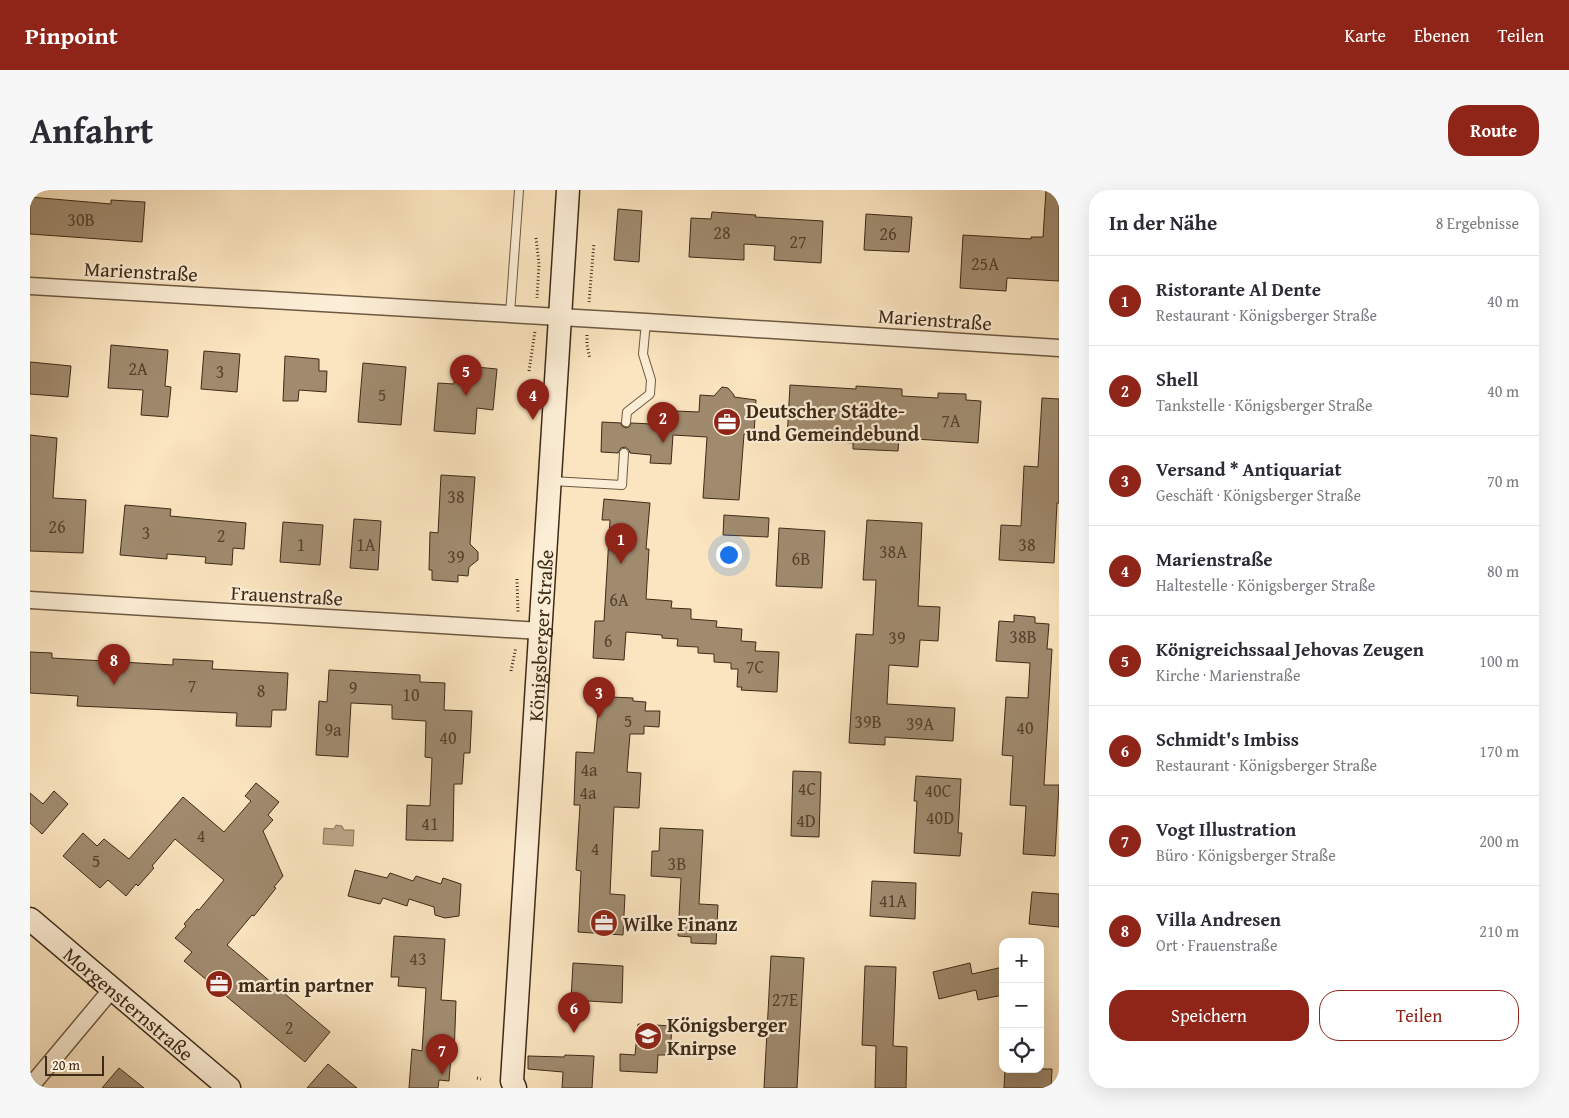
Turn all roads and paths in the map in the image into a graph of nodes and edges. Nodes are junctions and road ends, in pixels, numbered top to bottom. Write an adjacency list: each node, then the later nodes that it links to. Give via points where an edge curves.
1 (519, 190): 8 (lane)
2 (568, 190): 9 (main road, Königsberger Straße)
3 (536, 238): 6 (path)
4 (594, 243): 7 (path)
5 (30, 286): 8 (street, Marienstraße)
6 (537, 290)
7 (589, 291)
8 (510, 314): 9 (street, Marienstraße)
9 (560, 317): 10 (street, Marienstraße); 18 (main road, Königsberger Straße)
10 (646, 322): 13 (street, Marienstraße); 16 (lane, via 643,354 651,380 650,394 627,412)
11 (534, 342): 15 (path)
12 (587, 345): 14 (path)
13 (1059, 348)
14 (590, 359)
15 (529, 371)
16 (626, 422)
17 (624, 453): 18 (lane, via 622,485)
18 (550, 481): 22 (main road, Königsberger Straße)
19 (516, 579): 21 (path)
20 (30, 600): 22 (street, Frauenstraße)
21 (518, 609)
22 (540, 631): 27 (main road, Königsberger Straße)
23 (516, 652): 24 (path)
24 (511, 671)
25 (30, 919): 26 (main road, Morgensternstraße)
26 (112, 989): 28 (street); 29 (main road, Morgensternstraße)
27 (511, 1086)
28 (30, 1087)
29 (228, 1088)

